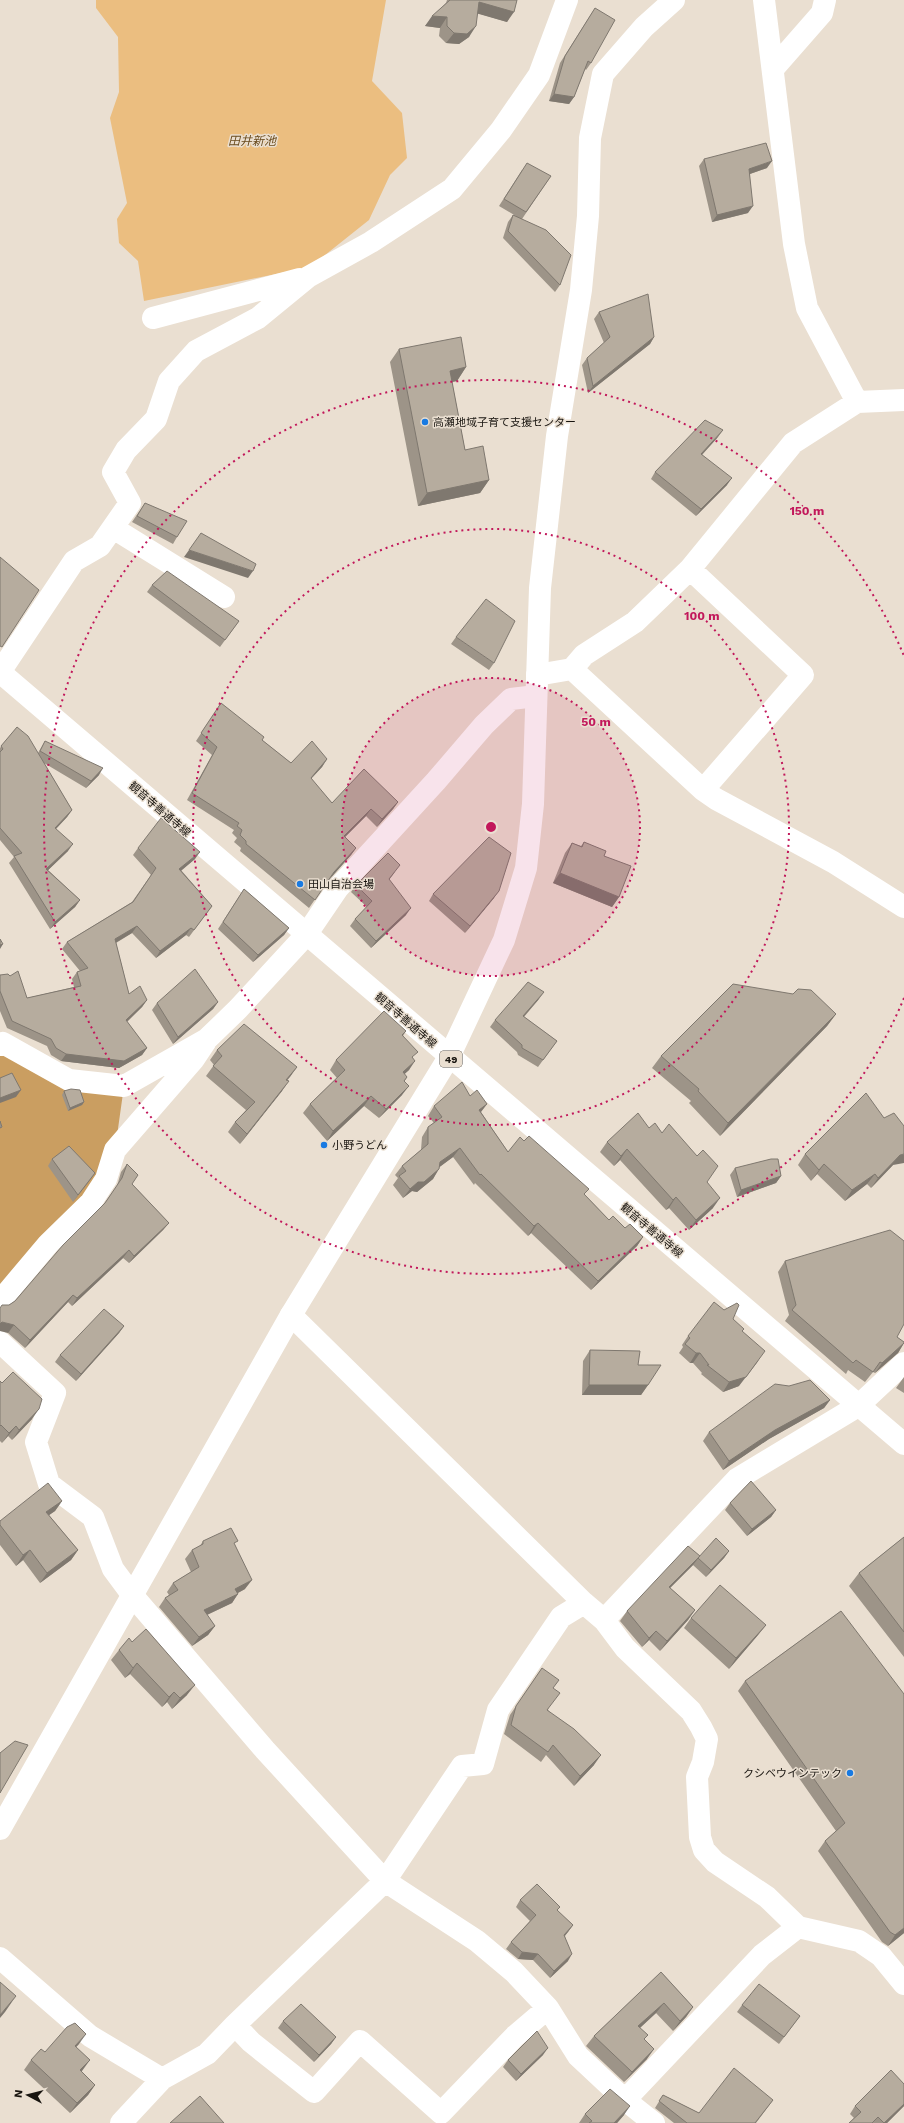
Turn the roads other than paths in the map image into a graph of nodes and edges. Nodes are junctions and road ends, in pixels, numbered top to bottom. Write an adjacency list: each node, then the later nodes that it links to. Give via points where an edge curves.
1 (567, 0): 6 (street, via 539,75 501,130 452,189 371,242)
2 (674, 0): 15 (street, via 644,27 603,74 590,138 588,216 583,267 556,443 540,588)
3 (764, 0): 5 (street)
4 (825, 0): 5 (street, via 822,13)
5 (773, 69): 9 (street, via 794,244 807,308)
6 (308, 277): 7 (street); 10 (street, via 258,318 196,351 169,381 156,419 126,450 113,472 130,504)
7 (153, 318)
8 (904, 400): 9 (street)
9 (857, 402): 11 (street, via 793,443)
10 (113, 528): 12 (street); 14 (street, via 100,546 74,561)
11 (690, 570): 13 (street, via 635,622 584,655); 16 (street, via 803,675)
12 (224, 597)
13 (572, 669): 15 (street); 16 (street)
14 (0, 672): 18 (street, 観音寺善通寺線 / 49)
15 (537, 685): 18 (street, via 511,699 484,725 335,890); 21 (street, via 532,804 526,868 504,940)
16 (703, 790): 17 (street, via 833,862)
17 (904, 907)
18 (306, 935): 19 (street); 21 (street, 観音寺善通寺線 / 49)
19 (207, 1039): 20 (street, via 124,1086 69,1080 3,1043); 22 (street, via 194,1059 115,1150 106,1179 91,1202 48,1244)
20 (0, 1045)
21 (449, 1057): 23 (street); 26 (street, 観音寺善通寺線 / 49)
22 (0, 1301)
23 (291, 1315): 28 (street); 29 (street)
24 (0, 1342): 28 (street, via 55,1393 36,1442 50,1484 93,1517 112,1569)
25 (904, 1363): 26 (street)
26 (858, 1406): 27 (street, 観音寺善通寺線 / 49); 30 (street, via 736,1479)
27 (904, 1444)
28 (132, 1596): 31 (street); 32 (street, via 265,1750)
29 (584, 1603): 30 (street); 32 (street, via 561,1617 498,1710 483,1764 462,1766)
30 (604, 1620): 33 (street, via 625,1648 691,1711 707,1739 704,1762 697,1777 700,1837 704,1850 715,1862 767,1897)
31 (0, 1829)
32 (385, 1881): 36 (street, via 477,1941 514,1972); 37 (street)
33 (798, 1927): 35 (street, via 859,1941 881,1956); 39 (street, via 762,1955)
34 (0, 1958): 38 (street, via 90,2036)
35 (904, 1984)
36 (548, 2008): 37 (street, via 515,2036 441,2113 360,2041 314,2092 251,2042); 39 (street, via 578,2056)
37 (235, 2025): 38 (street, via 208,2054)
38 (162, 2079): 40 (street)
39 (625, 2100): 41 (street)
40 (121, 2123)
41 (654, 2123)

